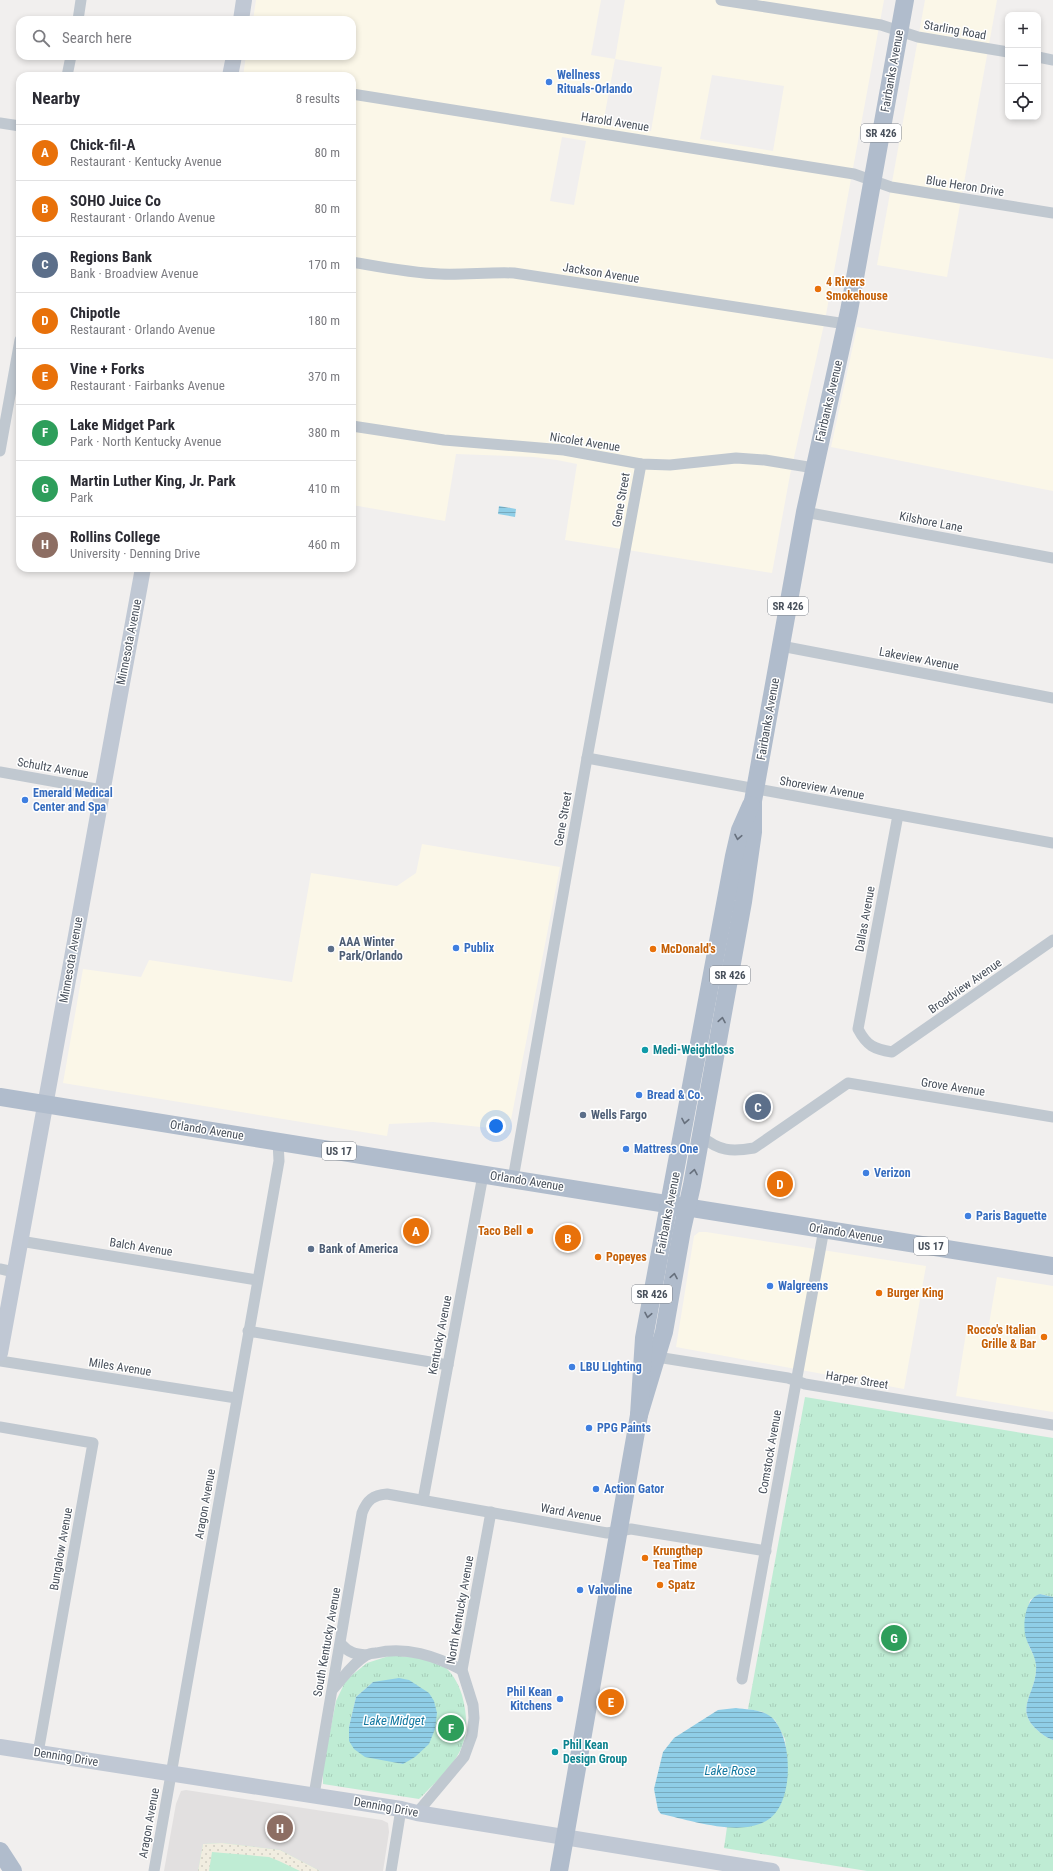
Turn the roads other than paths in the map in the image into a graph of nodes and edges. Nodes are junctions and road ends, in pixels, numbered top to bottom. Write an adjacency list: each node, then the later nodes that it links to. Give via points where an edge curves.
1 (81, 0): 5 (street)
2 (244, 0): 6 (street)
3 (721, 0): 7 (street, Starling Road, via 881,25)
4 (905, 0): 7 (main road, Fairbanks Avenue / SR 426)
5 (79, 16)
6 (242, 16)
7 (899, 31): 8 (street, Starling Road, via 918,37); 18 (main road, Fairbanks Avenue / SR 426)
8 (1005, 52)
9 (1041, 58): 12 (street)
10 (70, 60): 13 (street)
11 (234, 60): 14 (street)
12 (1053, 60)
13 (68, 72)
14 (233, 72)
15 (356, 95): 18 (street, Harold Avenue, via 840,171)
16 (0, 123): 17 (street)
17 (16, 125)
18 (873, 180): 19 (street, Blue Heron Drive, via 891,187); 21 (main road, Fairbanks Avenue / SR 426)
19 (1053, 213)
20 (356, 263): 21 (street, Jackson Avenue, via 411,272 514,273)
21 (846, 324): 26 (main road, Fairbanks Avenue / SR 426)
22 (16, 362): 24 (street)
23 (356, 427): 25 (street, Nicolet Avenue, via 444,440 564,450)
24 (0, 451)
25 (641, 464): 26 (street, Nicolet Avenue, via 670,465 736,458); 32 (street, Gene Street)
26 (814, 468): 27 (main road, Fairbanks Avenue / SR 426)
27 (805, 512): 28 (street, Kilshore Lane); 30 (main road, Fairbanks Avenue / SR 426)
28 (1053, 558)
29 (142, 572): 34 (street, Minnesota Avenue)
30 (781, 646): 31 (street, Lakeview Avenue); 35 (main road, Fairbanks Avenue / SR 426)
31 (1053, 698)
32 (587, 758): 35 (street, Shoreview Avenue); 46 (street, Gene Street)
33 (0, 772): 34 (street, Schultz Avenue)
34 (102, 790): 41 (street, Minnesota Avenue)
35 (754, 795): 36 (street, Shoreview Avenue); 43 (main road, Fairbanks Avenue / SR 426, one-way to 35, via 743,902 753,832); 47 (main road, Fairbanks Avenue / SR 426, one-way to 47, via 738,836)
36 (898, 815): 37 (street, Shoreview Avenue); 39 (street, Dallas Avenue, via 858,1029 863,1040 871,1046)
37 (1053, 843)
38 (1053, 940): 39 (street, Broadview Avenue)
39 (892, 1052)
40 (0, 1098): 41 (main road, Orlando Avenue / US 17)
41 (45, 1105): 44 (main road, Orlando Avenue / US 17); 50 (street, Minnesota Avenue)
42 (1053, 1117): 43 (street, Grove Avenue, via 848,1083 754,1148 738,1151 721,1149 711,1145)
43 (701, 1136): 48 (main road, Fairbanks Avenue / SR 426, one-way to 43)
44 (278, 1142): 45 (main road, Orlando Avenue / US 17); 53 (street, Aragon Avenue, via 279,1161)
45 (484, 1174): 46 (main road, Orlando Avenue / US 17); 58 (street, Kentucky Avenue)
46 (514, 1179): 47 (main road, Orlando Avenue / US 17)
47 (669, 1205): 48 (main road, Orlando Avenue / US 17); 61 (main road, Fairbanks Avenue / SR 426, one-way to 61, via 644,1338)
48 (687, 1208): 49 (main road, Orlando Avenue / US 17); 56 (main road, Fairbanks Avenue / SR 426, one-way to 48)
49 (824, 1229): 51 (main road, Orlando Avenue / US 17); 59 (street, Comstock Avenue)
50 (20, 1241): 52 (street, Minnesota Avenue); 53 (street, Balch Avenue)
51 (1053, 1266)
52 (7, 1270): 55 (street, Minnesota Avenue)
53 (258, 1280): 54 (street, Aragon Avenue)
54 (248, 1331): 58 (street); 60 (street, Aragon Avenue)
55 (0, 1353)
56 (657, 1357): 59 (street, Harper Street); 61 (main road, Fairbanks Avenue / SR 426)
57 (0, 1361): 60 (street, Miles Avenue)
58 (448, 1365): 65 (street, Kentucky Avenue)
59 (796, 1381): 62 (street, Harper Street, via 812,1386); 68 (street, Comstock Avenue)
60 (236, 1398): 76 (street, Aragon Avenue)
61 (639, 1415): 67 (main road, Fairbanks Avenue / SR 426)
62 (1053, 1425)
63 (0, 1427): 75 (street, Bungalow Avenue, via 93,1443)
64 (373, 1497): 65 (street, Ward Avenue, via 387,1494); 69 (street, South Kentucky Avenue, via 366,1502 362,1513)
65 (422, 1500): 66 (street, Ward Avenue)
66 (491, 1512): 67 (street, Ward Avenue, via 607,1533); 71 (street, North Kentucky Avenue)
67 (619, 1531): 68 (street, Ward Avenue, via 631,1529); 80 (main road, Fairbanks Avenue / SR 426)
68 (766, 1551): 72 (street, Comstock Avenue)
69 (341, 1644): 70 (street, via 347,1651); 73 (street, South Kentucky Avenue)
70 (366, 1655): 71 (street, via 388,1650 412,1651 442,1659); 73 (street, via 354,1664)
71 (462, 1670): 79 (street, North Kentucky Avenue, via 473,1705 472,1735 464,1757)
72 (742, 1679)
73 (333, 1690): 77 (street, South Kentucky Avenue)
74 (0, 1747): 75 (street, Denning Drive)
75 (38, 1753): 76 (street, Denning Drive)
76 (171, 1772): 77 (street, Denning Drive); 84 (street, Aragon Avenue)
77 (314, 1795): 78 (street, Denning Drive)
78 (401, 1809): 79 (street, Denning Drive); 85 (street)
79 (417, 1813): 80 (street, Denning Drive)
80 (564, 1838): 82 (street, Denning Drive); 86 (main road, Fairbanks Avenue / SR 426)
81 (0, 1851): 83 (main road)
82 (726, 1867): 87 (street, Denning Drive)
83 (13, 1871)
84 (154, 1871)
85 (391, 1871)
86 (559, 1871)
87 (772, 1871)

